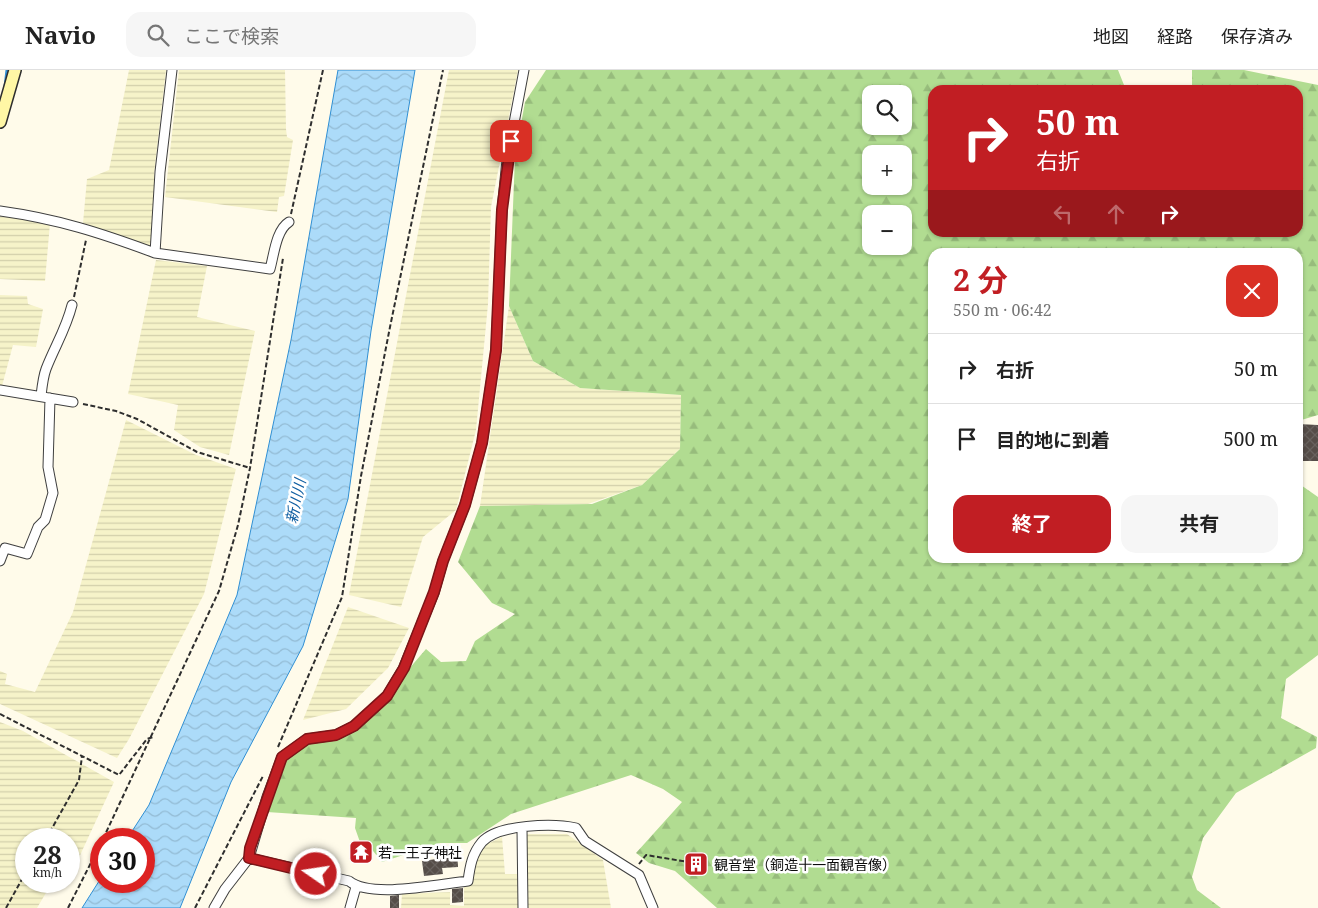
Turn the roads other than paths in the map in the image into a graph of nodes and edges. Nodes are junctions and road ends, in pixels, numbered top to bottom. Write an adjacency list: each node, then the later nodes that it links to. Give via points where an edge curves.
1 (15, 70): 4 (main road)
2 (172, 70): 7 (street, via 160,172)
3 (524, 70): 14 (street, via 507,160 496,350 490,398 465,505 434,592 387,696 354,726 336,735 307,739 282,757)
4 (0, 122)
5 (0, 211): 7 (street, via 89,228)
6 (289, 222): 7 (street, via 279,236 270,269)
7 (155, 253)
8 (72, 305): 10 (street, via 65,330 46,370)
9 (0, 390): 10 (street)
10 (45, 397): 11 (street); 12 (street, via 48,467 53,493 45,520 38,527 27,554 5,548)
11 (73, 402)
12 (0, 561)
13 (522, 829): 15 (street, via 498,832 483,841 471,859 468,881 396,889); 18 (street); 19 (street, via 563,825 576,828 585,841 639,875)
14 (249, 858): 15 (street, via 349,881); 16 (street, via 224,889)
15 (356, 887): 17 (street)
16 (214, 908)
17 (350, 908)
18 (523, 908)
19 (653, 908)

